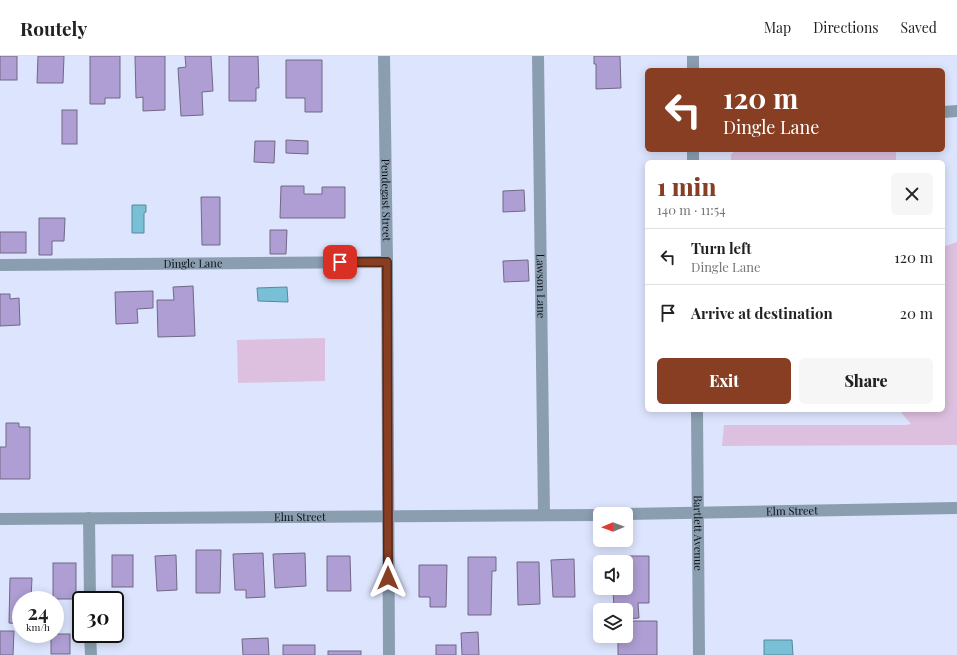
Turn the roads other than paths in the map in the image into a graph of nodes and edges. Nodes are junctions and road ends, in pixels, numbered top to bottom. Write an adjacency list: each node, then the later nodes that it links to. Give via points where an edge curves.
1 (384, 56): 7 (street, Pendegast Street)
2 (538, 56): 13 (street, Lawson Lane)
3 (693, 56): 4 (street)
4 (693, 68)
5 (945, 112): 6 (street)
6 (957, 112)
7 (387, 262): 8 (street, Dingle Lane); 15 (street, Pendegast Street)
8 (0, 265)
9 (697, 412): 11 (street, Bartlett Avenue)
10 (957, 508): 11 (street, Elm Street)
11 (698, 513): 12 (street, Elm Street); 22 (street, Bartlett Avenue)
12 (633, 514)
13 (544, 515): 14 (street, Elm Street); 15 (street, Elm Street)
14 (593, 515)
15 (388, 516): 16 (street, Elm Street); 21 (street, Pendegast Street)
16 (89, 518): 17 (street, Elm Street); 18 (street)
17 (0, 519)
18 (90, 591)
19 (90, 643): 20 (street)
20 (91, 655)
21 (389, 655)
22 (700, 655)

